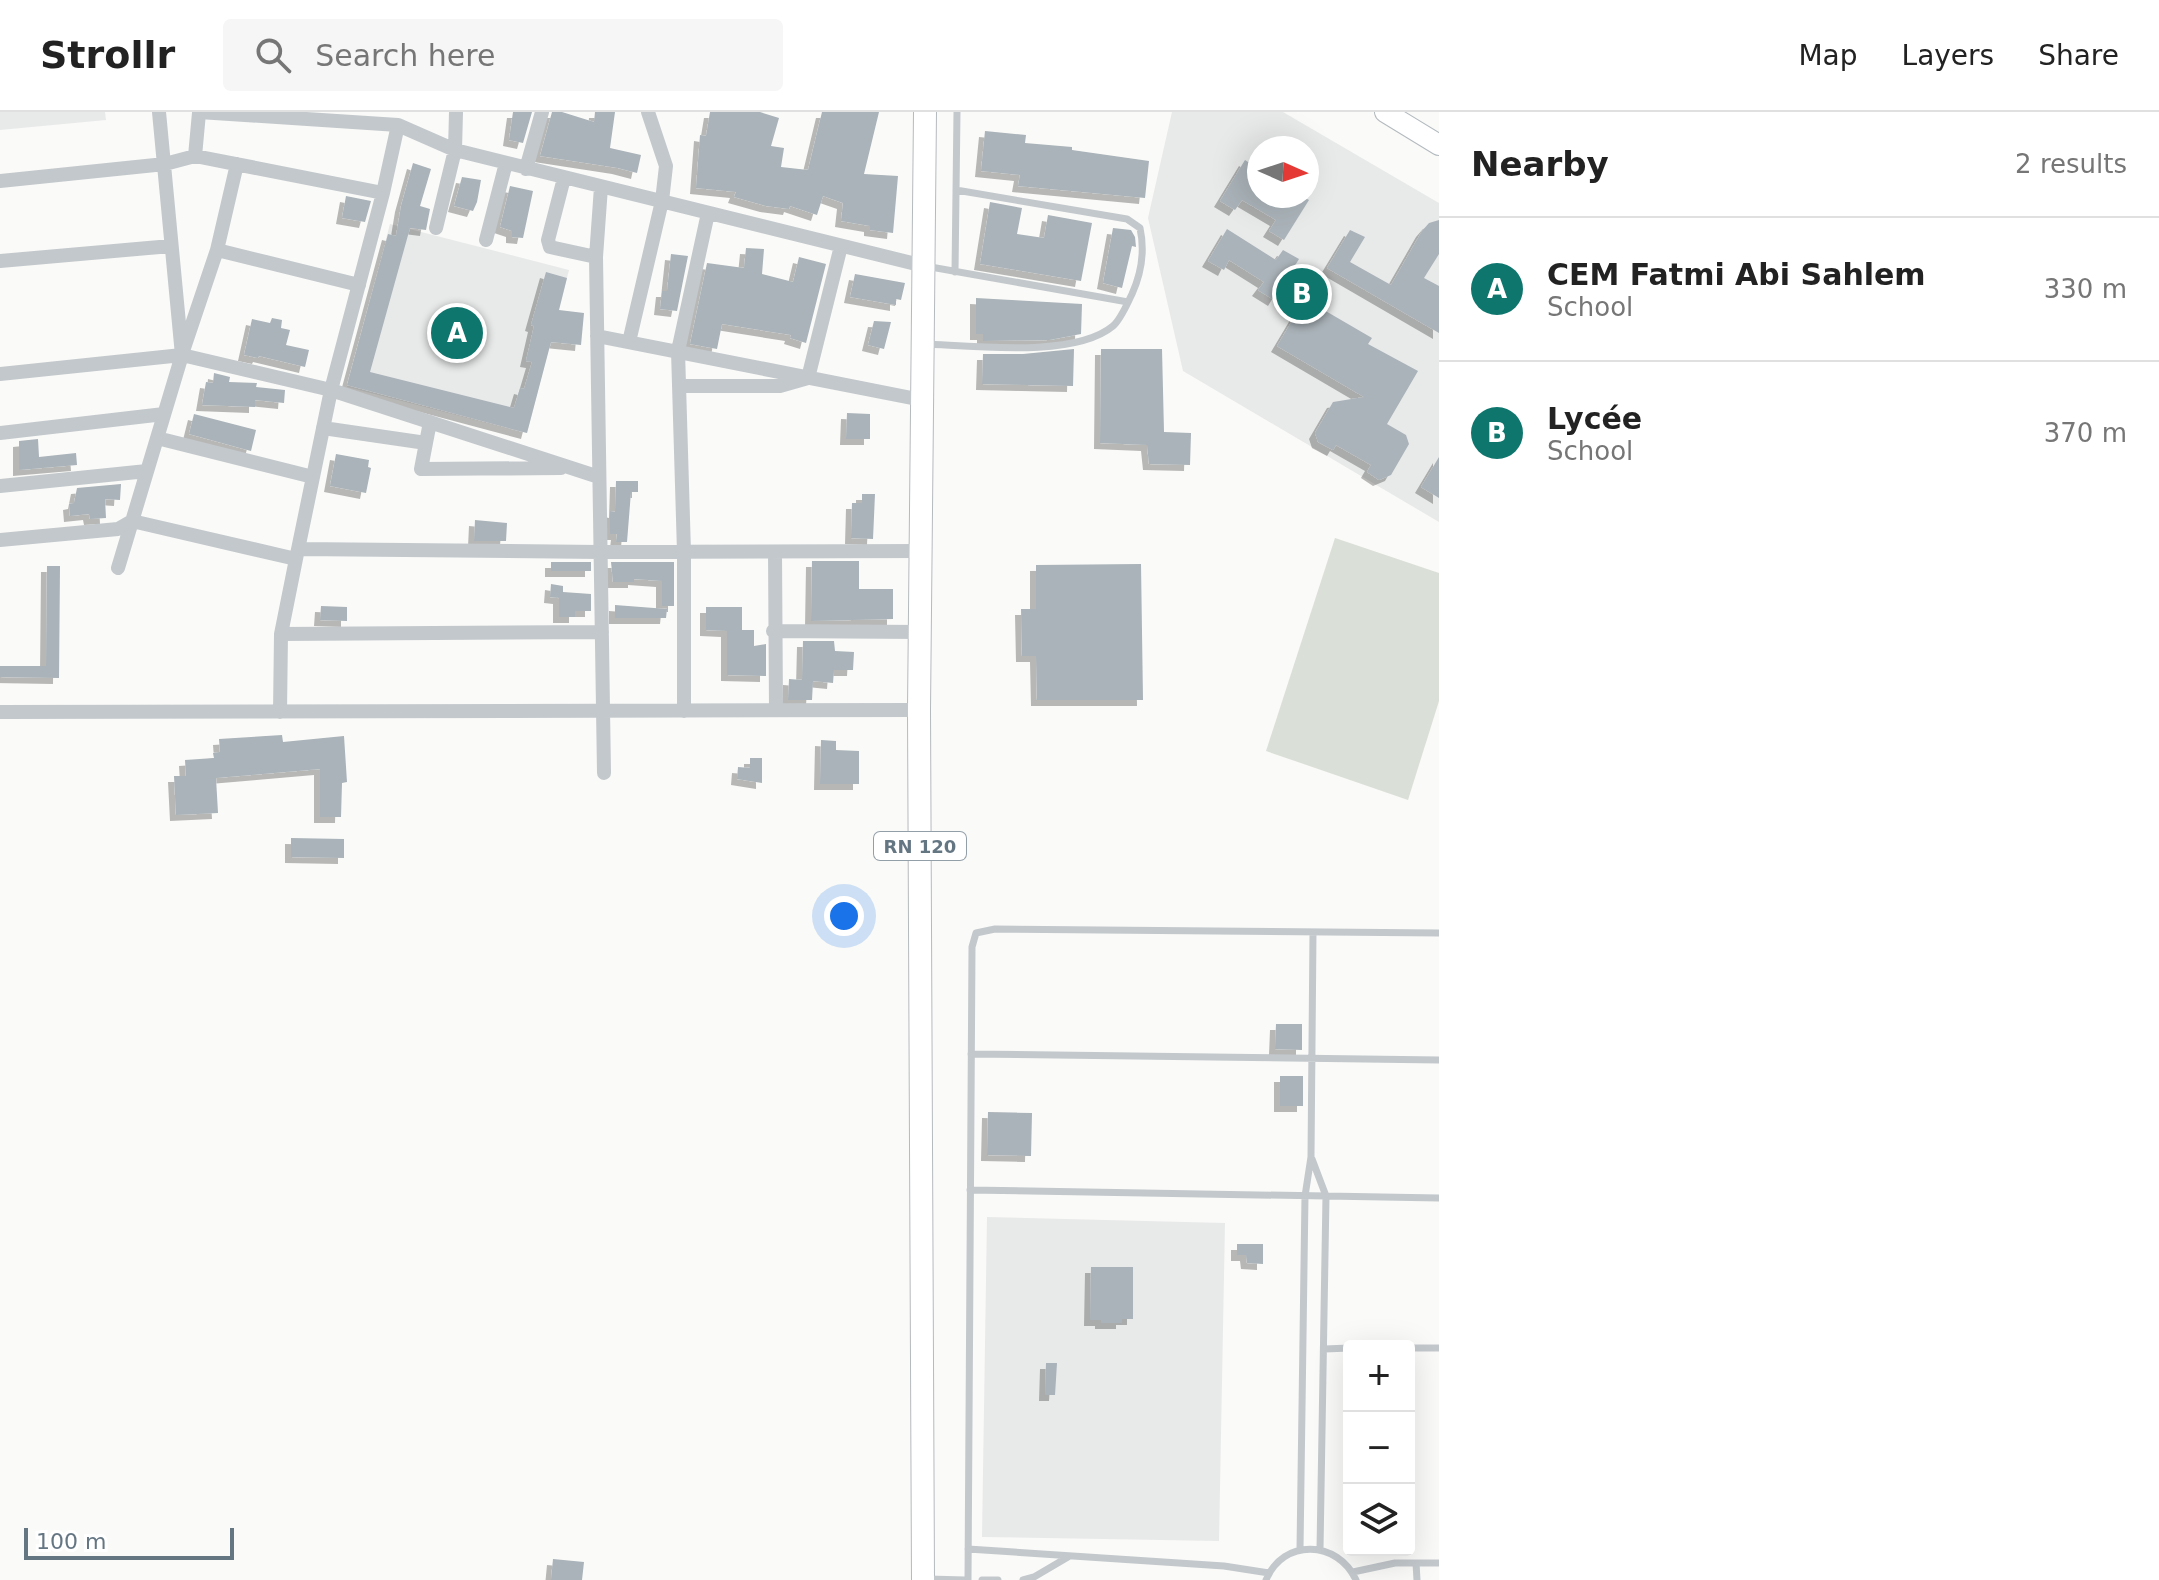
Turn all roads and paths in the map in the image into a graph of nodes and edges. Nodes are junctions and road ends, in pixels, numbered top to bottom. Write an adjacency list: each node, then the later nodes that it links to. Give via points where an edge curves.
1 (159, 112): 14 (street)
2 (199, 112): 9 (street); 12 (street)
3 (456, 112): 11 (street)
4 (542, 112): 16 (street)
5 (648, 112): 22 (street, via 666,166)
6 (925, 112): 31 (main road, RN 120)
7 (957, 112): 20 (lane)
8 (1385, 112): 10 (main road)
9 (398, 125): 11 (street); 21 (street)
10 (1439, 145)
11 (455, 150): 13 (street); 24 (street)
12 (195, 156): 14 (street); 15 (street)
13 (506, 163): 16 (street); 25 (street)
14 (165, 164): 18 (street); 26 (street)
15 (237, 164): 21 (street); 28 (street)
16 (526, 169): 17 (street)
17 (564, 178): 19 (street); 29 (street, via 550,247)
18 (0, 181)
19 (601, 187): 22 (street); 29 (street)
20 (956, 190): 32 (lane); 34 (lane, via 1127,219 1140,228 1143,241 1139,278)
21 (383, 193): 33 (street)
22 (662, 201): 23 (street); 36 (street)
23 (708, 213): 27 (street); 38 (street)
24 (436, 228)
25 (486, 240)
26 (171, 246): 30 (street); 39 (street)
27 (841, 246): 31 (street); 41 (street)
28 (217, 250): 33 (street); 39 (street)
29 (596, 257): 35 (street)
30 (0, 261)
31 (924, 266): 32 (lane); 37 (main road, RN 120)
32 (955, 272): 34 (lane)
33 (359, 285): 43 (street)
34 (1128, 302): 37 (lane, via 1113,326 1079,343)
35 (597, 336): 36 (street); 54 (street)
36 (629, 342): 38 (street)
37 (923, 344): 44 (main road, RN 120)
38 (678, 351): 41 (street); 42 (street)
39 (182, 355): 40 (street); 43 (street); 45 (street)
40 (0, 374)
41 (808, 378): 42 (street, via 780,386); 44 (street)
42 (679, 386): 60 (street)
43 (331, 390): 46 (street); 47 (street)
44 (922, 400): 58 (main road, RN 120)
45 (164, 414): 48 (street); 49 (street)
46 (430, 422): 50 (street); 51 (street)
47 (323, 428): 50 (street); 53 (street)
48 (0, 433)
49 (157, 438): 52 (street); 53 (street)
50 (426, 443): 51 (street, via 421,469)
51 (573, 468): 54 (street)
52 (147, 471): 55 (street); 56 (street)
53 (313, 477): 62 (street)
54 (599, 477): 59 (street)
55 (0, 486)
56 (132, 521): 57 (street, via 118,529); 62 (street); 63 (street)
57 (0, 540)
58 (921, 551): 61 (street); 66 (main road, RN 120)
59 (600, 552): 60 (street); 62 (street); 65 (street)
60 (684, 552): 61 (street); 71 (street)
61 (775, 552): 64 (street)
62 (297, 554): 67 (street)
63 (118, 568)
64 (773, 631): 66 (street); 68 (street)
65 (602, 632): 67 (street); 70 (street)
66 (920, 632): 69 (main road, RN 120)
67 (281, 634): 73 (street)
68 (776, 710): 69 (street); 71 (street)
69 (919, 710): 97 (main road, RN 120)
70 (603, 711): 71 (street); 73 (street); 74 (street)
71 (684, 711)
72 (0, 712): 73 (street)
73 (280, 712)
74 (604, 773)
75 (1313, 932): 76 (lane); 77 (lane, via 976,933); 78 (lane)
76 (1439, 933)
77 (971, 1054): 78 (lane); 81 (lane)
78 (1312, 1057): 79 (lane); 80 (lane)
79 (1439, 1060)
80 (1311, 1157): 82 (lane); 83 (lane)
81 (970, 1190): 82 (lane); 89 (lane)
82 (1305, 1196): 83 (lane); 90 (lane)
83 (1326, 1196): 84 (lane); 88 (lane)
84 (1439, 1198)
85 (1343, 1348): 88 (lane)
86 (1415, 1348): 87 (lane)
87 (1439, 1348)
88 (1325, 1349): 91 (lane)
89 (968, 1549): 92 (lane); 98 (lane)
90 (1300, 1549): 91 (lane); 95 (lane, via 1282,1558)
91 (1320, 1549): 96 (lane, via 1339,1557)
92 (1070, 1556): 95 (lane, via 1224,1566); 101 (lane)
93 (1416, 1563): 94 (lane); 96 (lane, via 1395,1563); 102 (lane)
94 (1439, 1563)
95 (1267, 1576)
96 (1354, 1576)
97 (923, 1579): 98 (lane)
98 (966, 1580)
99 (982, 1580): 100 (lane)
100 (998, 1580)
101 (1023, 1580)
102 (1417, 1580)

